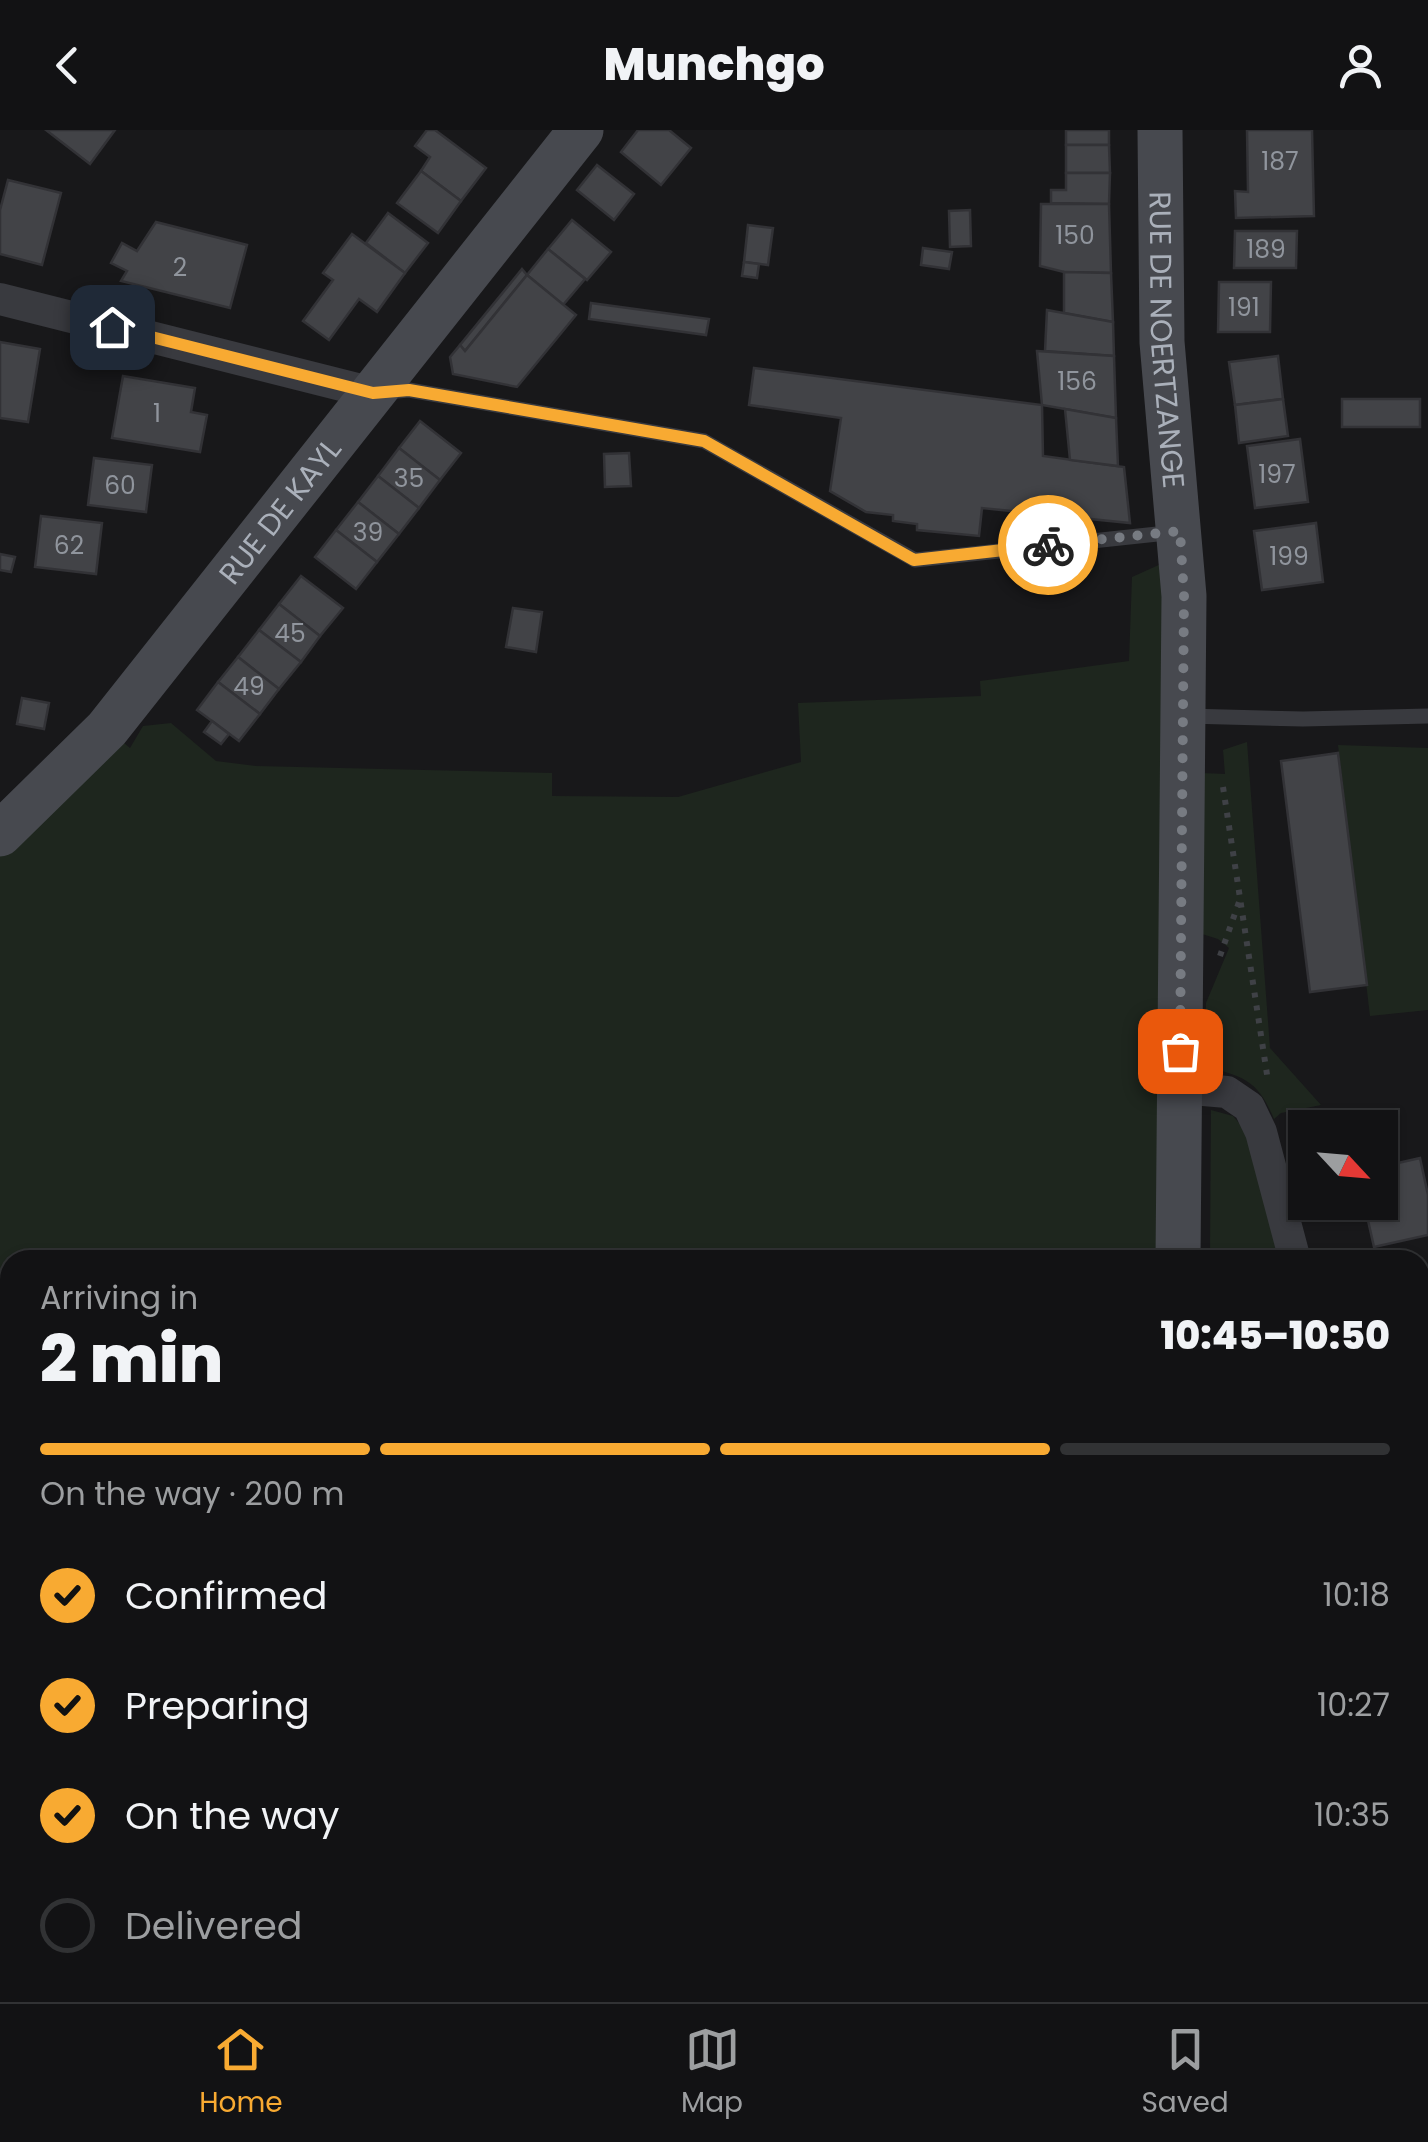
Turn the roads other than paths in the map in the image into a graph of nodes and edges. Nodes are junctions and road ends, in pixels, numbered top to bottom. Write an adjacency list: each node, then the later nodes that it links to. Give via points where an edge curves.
1 (581, 130): 4 (main road, RUE DE KAYL)
2 (1160, 130): 5 (main road, RUE DE NOERTZANGE, via 1162,342)
3 (0, 299): 4 (street)
4 (373, 393): 5 (lane, via 409,390 704,441 914,560); 8 (main road, RUE DE KAYL, via 108,729)
5 (1180, 531): 7 (main road, RUE DE NOERTZANGE)
6 (1428, 716): 7 (lane)
7 (1200, 717): 9 (main road, RUE DE NOERTZANGE)
8 (0, 834)
9 (1180, 1088): 10 (main road, RUE DE NOERTZANGE); 11 (street, via 1227,1092 1249,1107)
10 (1178, 1250)
11 (1292, 1250)

